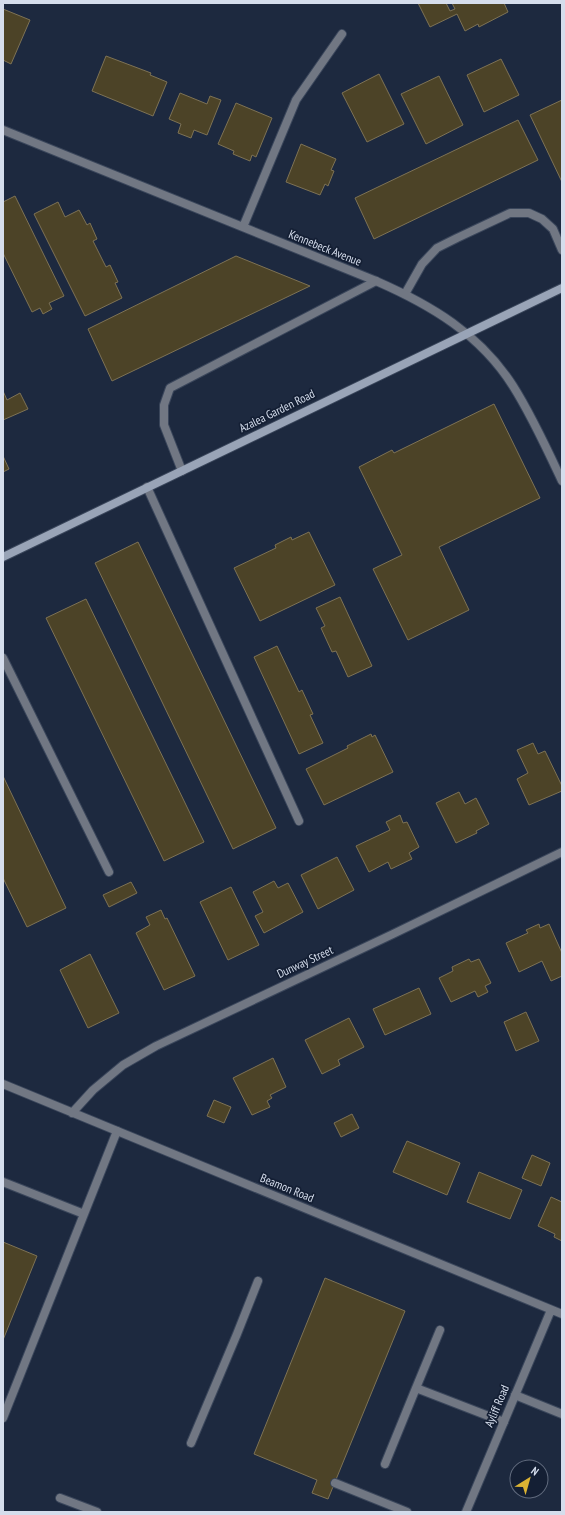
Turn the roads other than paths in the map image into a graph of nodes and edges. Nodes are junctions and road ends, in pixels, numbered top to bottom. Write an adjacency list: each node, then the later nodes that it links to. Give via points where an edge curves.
1 (342, 34): 3 (street, via 296,100)
2 (3, 130): 3 (street, Kennebeck Avenue)
3 (243, 227): 5 (street, Kennebeck Avenue)
4 (562, 250): 7 (street, via 553,230 542,219 528,213 510,213 437,248 422,264)
5 (376, 281): 7 (street, Kennebeck Avenue); 9 (street, via 170,388 164,405 164,425)
6 (562, 288): 8 (main road, Azalea Garden Road)
7 (405, 294): 8 (street, Kennebeck Avenue, via 436,310)
8 (467, 333): 9 (main road, Azalea Garden Road); 10 (street, Kennebeck Avenue, via 494,361 513,386)
9 (182, 471): 11 (main road, Azalea Garden Road)
10 (562, 481)
11 (147, 487): 12 (main road, Azalea Garden Road); 14 (street)
12 (3, 557)
13 (3, 658): 16 (street)
14 (299, 822)
15 (562, 852): 18 (street, Dunway Street, via 156,1046 123,1065 93,1090)
16 (109, 872)
17 (3, 1084): 18 (street, Beamon Road)
18 (72, 1113): 19 (street, Beamon Road)
19 (117, 1132): 21 (street); 23 (street, Beamon Road)
20 (3, 1182): 21 (street)
21 (84, 1214): 29 (street)
22 (258, 1281): 31 (street)
23 (551, 1310): 24 (street, Beamon Road); 27 (street, Ayliff Road)
24 (562, 1314)
25 (440, 1330): 26 (street)
26 (416, 1388): 30 (street); 32 (street)
27 (515, 1395): 28 (street); 30 (street, Ayliff Road)
28 (562, 1414)
29 (3, 1418)
30 (504, 1422): 37 (street, Ayliff Road)
31 (191, 1443)
32 (385, 1464)
33 (335, 1483): 36 (street)
34 (60, 1498): 35 (street)
35 (96, 1512)
36 (407, 1512)
37 (466, 1512)

